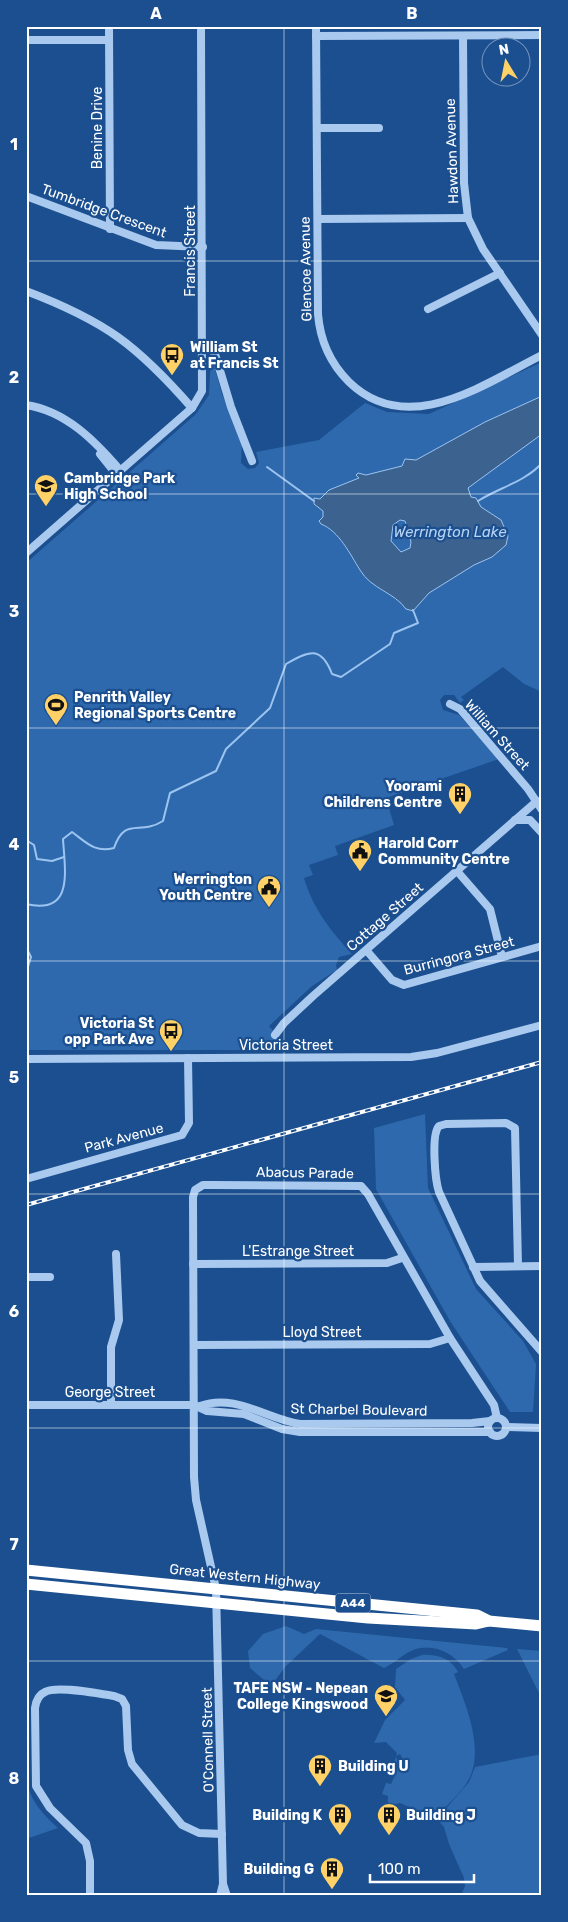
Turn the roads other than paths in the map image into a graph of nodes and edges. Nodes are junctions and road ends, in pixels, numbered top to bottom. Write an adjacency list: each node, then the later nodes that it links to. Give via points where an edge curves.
1 (108, 26): 8 (street, Benine Drive)
2 (201, 26): 15 (street, Francis Street)
3 (316, 26): 5 (street, Glencoe Avenue)
4 (542, 35): 6 (street)
5 (316, 36): 6 (street); 9 (street, Glencoe Avenue)
6 (463, 36): 12 (street, Hawdon Avenue, via 464,183)
7 (26, 40): 8 (street)
8 (109, 40): 14 (street, Benine Drive)
9 (317, 128): 10 (street); 13 (street, Glencoe Avenue)
10 (379, 128)
11 (26, 196): 14 (street, Tumbridge Crescent)
12 (468, 218): 13 (street); 16 (street, Hawdon Avenue)
13 (318, 219): 21 (street, Glencoe Avenue, via 320,330 335,365 362,392 396,405 432,405 453,399)
14 (110, 229): 15 (street, Tumbridge Crescent, via 160,246)
15 (203, 247): 20 (street, Francis Street)
16 (500, 273): 18 (street); 19 (street, Hawdon Avenue)
17 (26, 291): 23 (street, via 74,310 112,332 146,357)
18 (428, 309)
19 (542, 335)
20 (204, 349): 23 (street, Francis Street, via 203,387); 24 (street, via 211,349 215,354)
21 (542, 355)
22 (26, 405): 25 (street, via 62,416 78,427)
23 (192, 408): 25 (street)
24 (252, 461)
25 (118, 472): 26 (street)
26 (26, 553)
27 (450, 704): 28 (street, William Street, via 460,708)
28 (537, 801): 29 (street, William Street); 30 (street, Cottage Street)
29 (542, 810)
30 (514, 820): 31 (street, via 530,820); 32 (street, Cottage Street)
31 (542, 833)
32 (457, 871): 34 (street, Cottage Street); 35 (street, via 490,909)
33 (542, 946): 35 (street, Burringora Street)
34 (367, 951): 35 (street, Burringora Street, via 392,980 404,985); 37 (street, Cottage Street, via 284,1022)
35 (502, 957)
36 (542, 1025): 38 (street, Victoria Street, via 411,1057)
37 (275, 1035)
38 (188, 1058): 39 (street, Victoria Street); 40 (street, Park Avenue, via 189,1123 182,1135)
39 (26, 1059)
40 (26, 1178)
41 (116, 1254): 52 (street, via 119,1320 111,1347)
42 (402, 1258): 43 (street, L'Estrange Street, via 387,1263); 43 (street, Abacus Parade, via 368,1194 357,1184 211,1184 199,1187 193,1198); 49 (street, Abacus Parade)
43 (193, 1264): 50 (street, Abacus Parade)
44 (518, 1266): 45 (street); 46 (street); 46 (street, via 515,1128 506,1123 444,1124 437,1127 435,1134 437,1187)
45 (542, 1266)
46 (473, 1267): 51 (street, via 483,1285)
47 (26, 1277): 48 (street)
48 (50, 1277)
49 (450, 1338): 50 (street, Lloyd Street, via 430,1344); 55 (street, Abacus Parade, via 489,1396 496,1410)
50 (194, 1345): 54 (street, Abacus Parade)
51 (541, 1349)
52 (111, 1404): 53 (street, George Street); 54 (street, George Street)
53 (26, 1405)
54 (197, 1406): 55 (street, St Charbel Boulevard, via 217,1403 245,1406 300,1424 472,1423); 58 (street, St Charbel Boulevard, via 207,1411 244,1414 300,1432); 61 (street, O'Connell Street, via 196,1500)
55 (494, 1419): 56 (street, via 503,1420); 58 (street, via 488,1428)
56 (506, 1427): 57 (street); 58 (street, via 500,1436)
57 (542, 1428)
58 (490, 1432)
59 (26, 1570): 61 (highway, Great Western Highway / A44)
60 (26, 1584): 61 (highway, Great Western Highway / A44)
61 (217, 1596): 62 (highway, Great Western Highway / A44, via 368,1618 476,1624 489,1621); 63 (street, O'Connell Street)
62 (542, 1626)
63 (222, 1834): 64 (street, O'Connell Street); 65 (street, via 199,1833 182,1825 132,1764 128,1750 126,1706 122,1699 56,1690 45,1692 34,1708 36,1786 50,1808 86,1843 90,1861)
64 (223, 1884): 66 (street, O'Connell Street); 67 (street, O'Connell Street)
65 (90, 1896)
66 (220, 1896)
67 (227, 1896)

